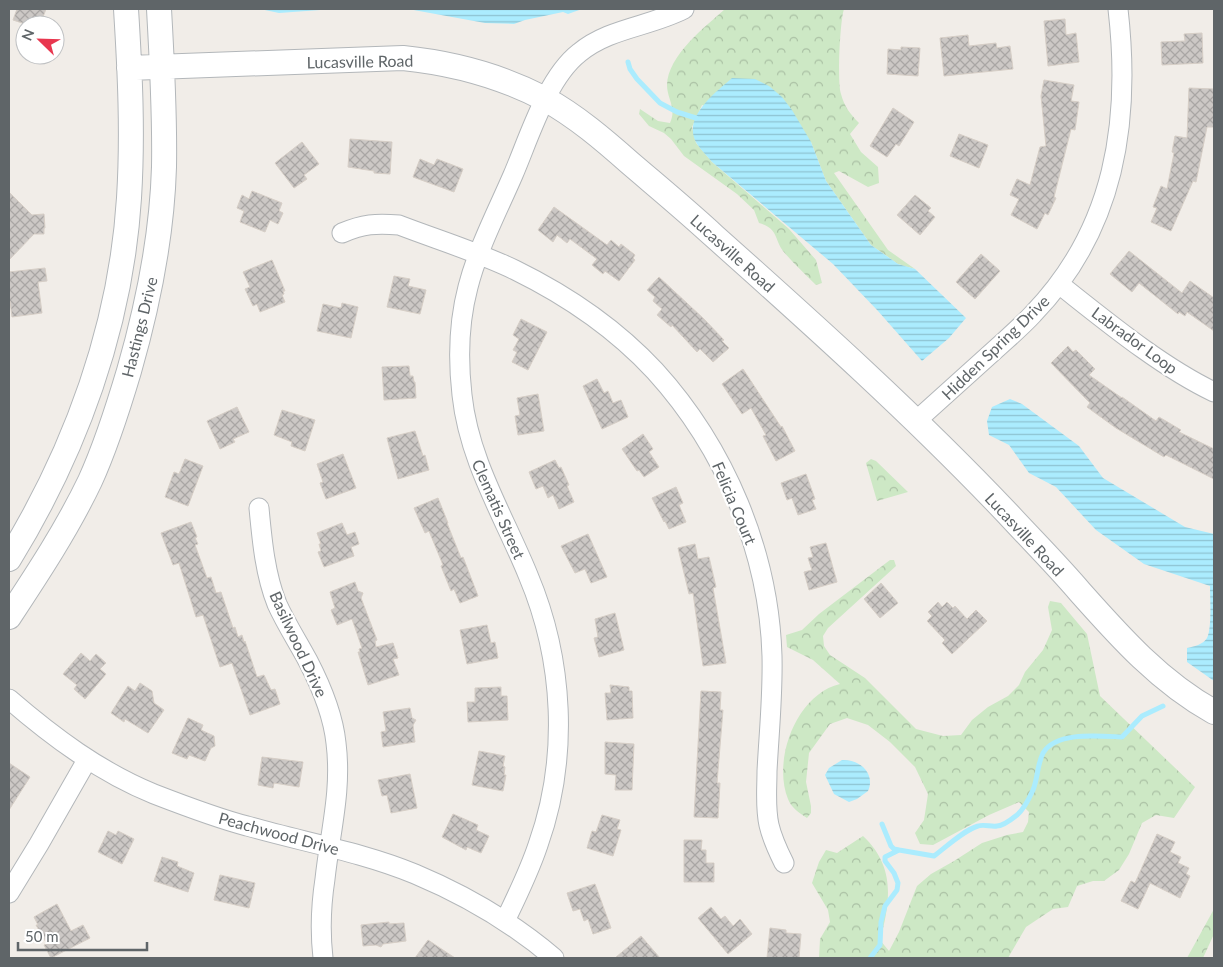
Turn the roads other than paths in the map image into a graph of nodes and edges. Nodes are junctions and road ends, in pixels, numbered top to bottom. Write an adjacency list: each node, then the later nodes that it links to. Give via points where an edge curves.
1 (126, 9): 6 (street, Hastings Drive)
2 (159, 9): 5 (street, Hastings Drive)
3 (684, 9): 7 (street, Clematis Street, via 596,41 558,74)
4 (1118, 9): 10 (street, Hidden Spring Drive, via 1123,80 1115,159 1094,225)
5 (162, 67): 6 (street, Lucasville Road); 7 (street, Lucasville Road, via 403,58 461,67); 15 (street, Hastings Drive, via 164,167 152,278 140,333 114,420 90,481 67,525)
6 (129, 68): 14 (street, Hastings Drive, via 132,127 129,198 112,315 98,366 57,474)
7 (546, 100): 9 (street, Clematis Street); 12 (street, Lucasville Road, via 602,139 688,213 826,336)
8 (342, 233): 9 (street, Felicia Court, via 379,223 399,225)
9 (478, 255): 20 (street, Felicia Court, via 551,290 620,338 672,391 722,468 741,508 765,584 772,671 766,801 769,826); 22 (street, Clematis Street, via 462,321 462,396 483,478 540,608 556,687 559,733 550,802 539,843)
10 (1059, 284): 11 (street, Labrador Loop, via 1174,369); 12 (street, Hidden Spring Drive, via 1034,314)
11 (1214, 392)
12 (916, 422): 17 (street, Lucasville Road, via 1007,512 1116,634 1178,689)
13 (259, 508): 19 (street, Basilwood Drive, via 262,542 277,603 322,690 332,722 339,778)
14 (9, 560)
15 (9, 617)
16 (9, 699): 18 (street, Peachwood Drive)
17 (1214, 712)
18 (87, 760): 19 (street, Peachwood Drive, via 152,793 193,809); 21 (street)
19 (329, 848): 22 (street, Peachwood Drive, via 414,874 457,893); 23 (street, Basilwood Drive, via 322,904)
20 (784, 863)
21 (9, 893)
22 (505, 921): 24 (street, Peachwood Drive)
23 (323, 958)
24 (554, 958)

